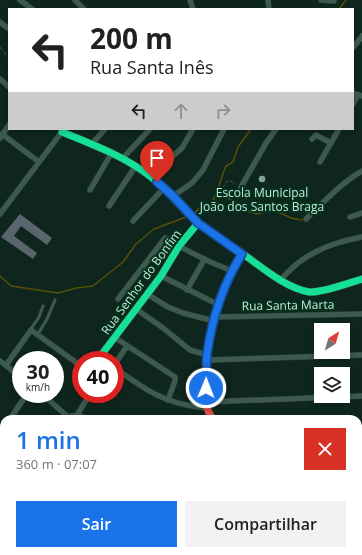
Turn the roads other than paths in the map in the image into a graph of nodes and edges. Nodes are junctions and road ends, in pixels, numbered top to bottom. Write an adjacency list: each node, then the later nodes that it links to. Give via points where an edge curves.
1 (20, 0): 5 (street)
2 (75, 0): 6 (street)
3 (322, 0): 4 (street)
4 (334, 1)
5 (31, 8)
6 (83, 8)
7 (0, 22): 8 (street)
8 (8, 28)
9 (362, 36): 10 (street)
10 (357, 43): 11 (street); 12 (street)
11 (362, 46)
12 (354, 47)
13 (0, 79): 14 (street)
14 (8, 86)
15 (8, 126): 23 (street)
16 (104, 130): 26 (street)
17 (149, 130): 28 (street)
18 (192, 130): 33 (street, via 182,148)
19 (223, 130): 37 (street, via 203,170 192,183)
20 (275, 130): 34 (street)
21 (338, 130): 25 (street)
22 (63, 131): 26 (street); 29 (street)
23 (1, 136): 29 (street)
24 (312, 139): 25 (street, via 316,135)
25 (331, 143): 30 (street)
26 (92, 144): 27 (street)
27 (111, 154): 28 (street); 36 (street)
28 (122, 159): 31 (street)
29 (39, 162): 40 (street)
30 (320, 162)
31 (135, 167): 33 (street); 38 (street)
32 (362, 171): 42 (street, via 352,176)
33 (150, 176): 35 (street)
34 (241, 187)
35 (164, 188): 37 (street); 43 (street)
36 (90, 190)
37 (173, 196): 44 (street)
38 (109, 206)
39 (362, 213): 41 (street)
40 (0, 214)
41 (350, 217)
42 (306, 219)
43 (133, 221)
44 (197, 222): 46 (street, Rua Senhor do Bonfim); 47 (street)
45 (362, 237): 52 (street, via 337,243 316,252 298,263)
46 (179, 246): 48 (street); 50 (street, Rua Senhor do Bonfim); 55 (street, via 170,238 164,238)
47 (242, 254): 49 (street); 52 (street)
48 (204, 260): 49 (street); 53 (street)
49 (232, 271): 57 (street)
50 (161, 276): 53 (street); 54 (street, Rua Senhor do Bonfim)
51 (362, 279): 52 (street, via 311,292)
52 (280, 280)
53 (187, 290): 57 (street)
54 (147, 294): 59 (street, Rua Senhor do Bonfim); 61 (street, Rua Santa Marta, via 183,314)
55 (118, 299)
56 (56, 300): 63 (lane)
57 (219, 305): 61 (street)
58 (43, 306): 62 (lane)
59 (136, 309): 64 (street, Rua Senhor do Bonfim); 69 (street, via 190,350)
60 (362, 314): 61 (street, Rua Santa Marta)
61 (214, 319): 69 (street)
62 (31, 330): 63 (street); 72 (street)
63 (38, 334): 70 (street)
64 (114, 337): 65 (street); 66 (street, Rua Senhor do Bonfim)
65 (127, 346): 67 (street); 76 (street, via 175,377)
66 (106, 351)
67 (124, 351)
68 (362, 354): 69 (street)
69 (207, 357): 80 (street)
70 (72, 359)
71 (0, 361): 72 (street)
72 (6, 365): 73 (street)
73 (12, 369)
74 (124, 374): 76 (street, via 148,391)
75 (362, 396): 80 (street)
76 (168, 400): 80 (street, via 187,406)
77 (21, 403): 81 (street)
78 (52, 403): 82 (street)
79 (84, 403): 83 (street)
80 (206, 405): 84 (street)
81 (13, 415)
82 (65, 415)
83 (77, 415)
84 (210, 415)

